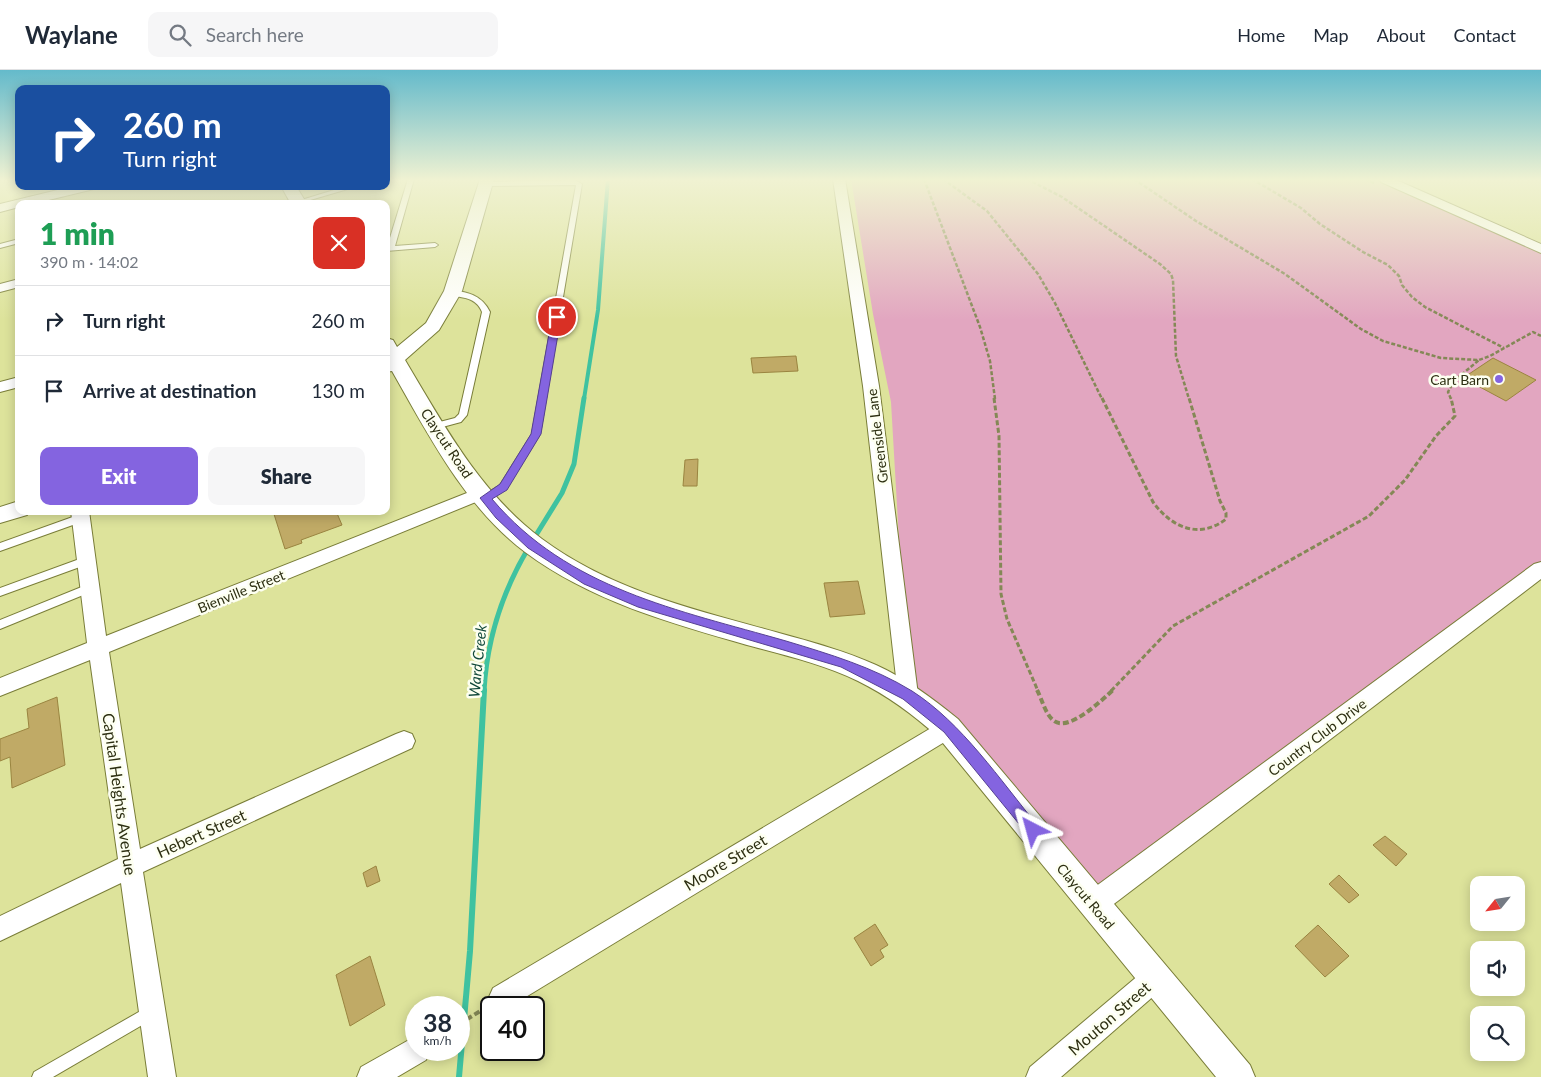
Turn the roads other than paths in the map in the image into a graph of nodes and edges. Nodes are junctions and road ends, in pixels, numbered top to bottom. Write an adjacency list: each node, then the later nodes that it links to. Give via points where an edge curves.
1 (396, 226): 7 (lane)
2 (472, 226): 14 (street)
3 (572, 226): 20 (lane, via 536,434 504,487)
4 (847, 226): 33 (street, Greenside Lane, via 871,386)
5 (1490, 226): 11 (street)
6 (15, 242): 9 (lane)
7 (390, 245)
8 (435, 245): 10 (lane)
9 (0, 246)
10 (390, 248)
11 (1541, 249)
12 (15, 284): 13 (street)
13 (0, 288)
14 (452, 293): 15 (street, via 433,326); 19 (lane, via 479,299 484,303 486,312 463,415 458,420)
15 (390, 356)
16 (390, 358): 19 (street, Claycut Road)
17 (15, 383): 18 (street)
18 (0, 387)
19 (435, 426): 20 (street, Claycut Road)
20 (483, 496): 31 (street, Bienville Street); 33 (street, Claycut Road, via 532,545 588,581 638,603 844,663)
21 (15, 510): 22 (street)
22 (0, 515)
23 (78, 515): 25 (lane)
24 (80, 515): 26 (street, Capital Heights Avenue)
25 (0, 547)
26 (85, 561): 28 (street, Capital Heights Avenue); 29 (lane)
27 (1541, 569): 37 (street, Country Club Drive)
28 (89, 588): 30 (lane); 31 (street, Capital Heights Avenue)
29 (0, 592)
30 (0, 625)
31 (98, 648): 32 (street, Bienville Street); 36 (street, Capital Heights Avenue)
32 (0, 687)
33 (908, 695): 34 (street, Claycut Road)
34 (948, 728): 37 (street, Claycut Road); 40 (street, Moore Street)
35 (404, 741): 36 (street, Hebert Street)
36 (130, 865): 38 (street, Hebert Street); 41 (street, Capital Heights Avenue)
37 (1093, 904): 39 (street, Claycut Road)
38 (0, 929)
39 (1155, 978): 46 (street, Mouton Street); 47 (street, Claycut Road)
40 (504, 996)
41 (152, 1012): 43 (lane); 44 (street, Capital Heights Avenue)
42 (405, 1057): 45 (street)
43 (39, 1077)
44 (162, 1077)
45 (371, 1077)
46 (1040, 1077)
47 (1238, 1077)

